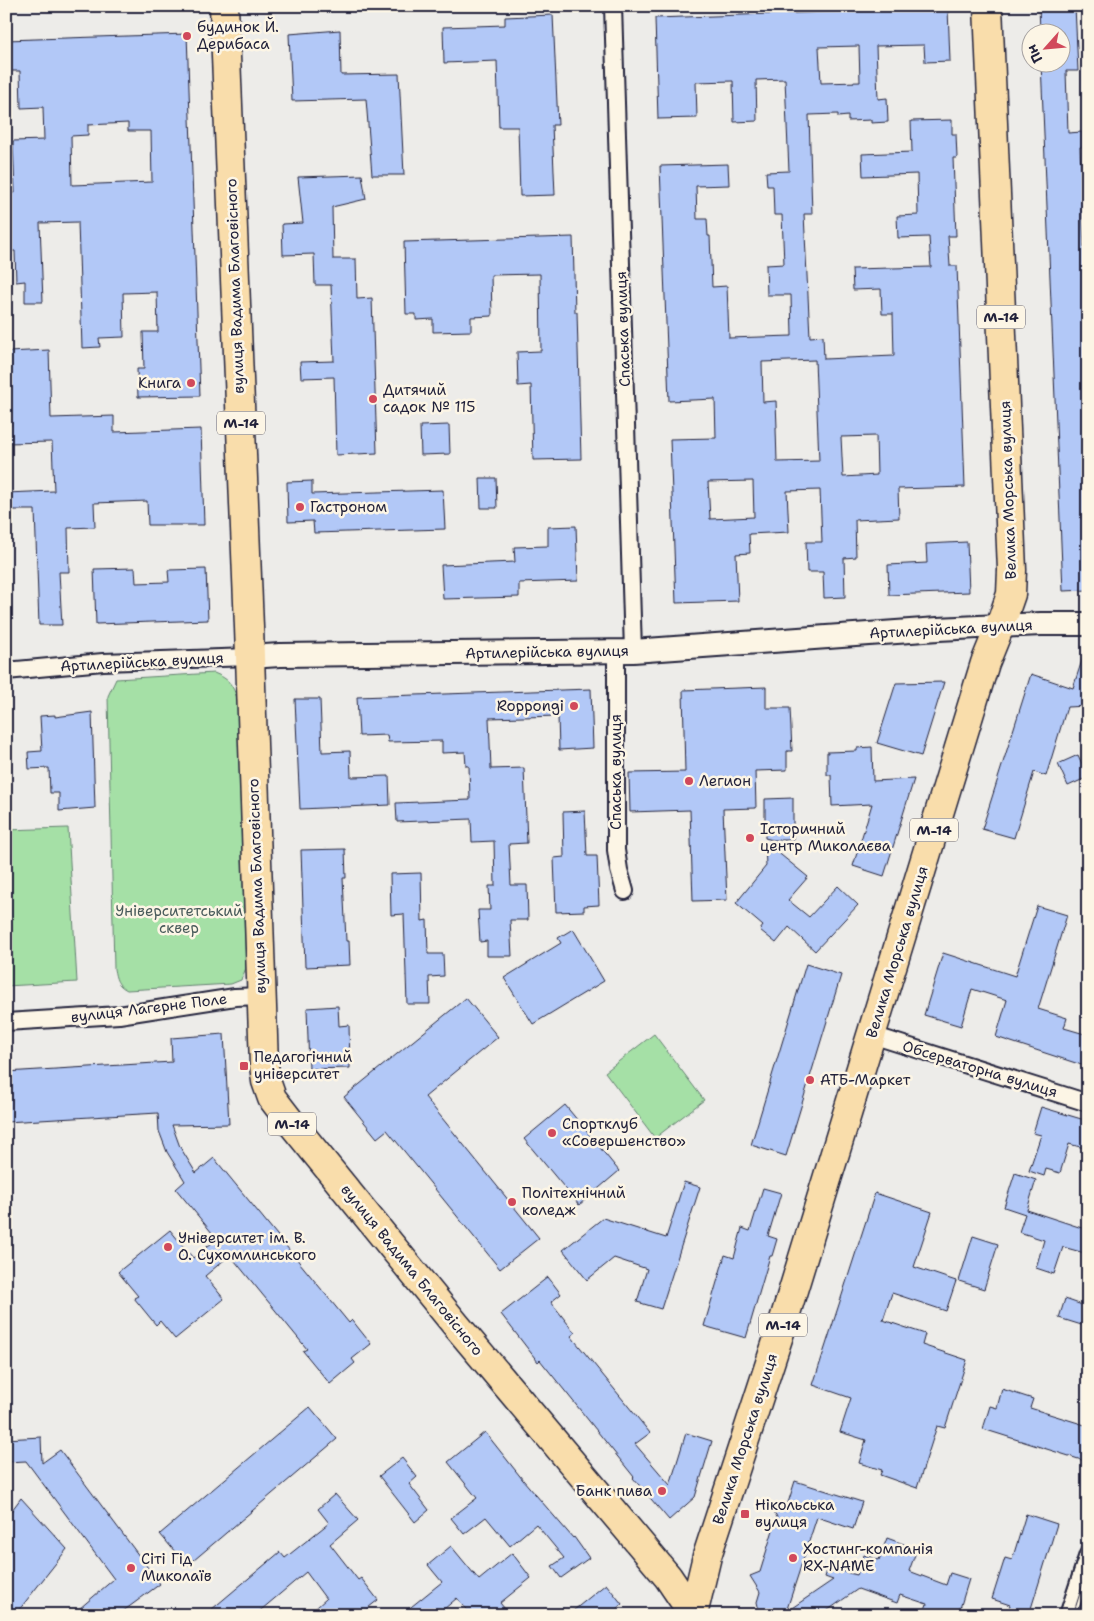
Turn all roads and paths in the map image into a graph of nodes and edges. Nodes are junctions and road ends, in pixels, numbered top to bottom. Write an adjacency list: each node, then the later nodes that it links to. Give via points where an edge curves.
1 (224, 6): 7 (highway, вулиця Вадима Благовісного / М-14)
2 (614, 6): 6 (street, Спаська вулиця)
3 (988, 6): 5 (highway, Велика Морська вулиця / М-14, via 1012,570 1011,594)
4 (1088, 624): 5 (street, Артилерійська вулиця)
5 (1000, 626): 6 (street, Артилерійська вулиця); 12 (highway, Велика Морська вулиця / М-14, via 985,663)
6 (624, 651): 7 (street, Артилерійська вулиця); 9 (street, Спаська вулиця, via 616,850)
7 (250, 657): 8 (street, Артилерійська вулиця, via 104,662); 10 (highway, вулиця Вадима Благовісного / М-14)
8 (6, 670)
9 (625, 891)
10 (261, 996): 11 (street, вулиця Лагерне Поле, via 119,1015); 15 (highway, вулиця Вадима Благовісного / М-14, via 264,1065 272,1098 456,1325 668,1577)
11 (6, 1022)
12 (872, 1035): 13 (street, Обсерваторна вулиця); 15 (highway, Велика Морська вулиця / М-14, via 707,1556)
13 (1088, 1103)
14 (1088, 1554): 16 (street)
15 (693, 1614)
16 (1068, 1615)

